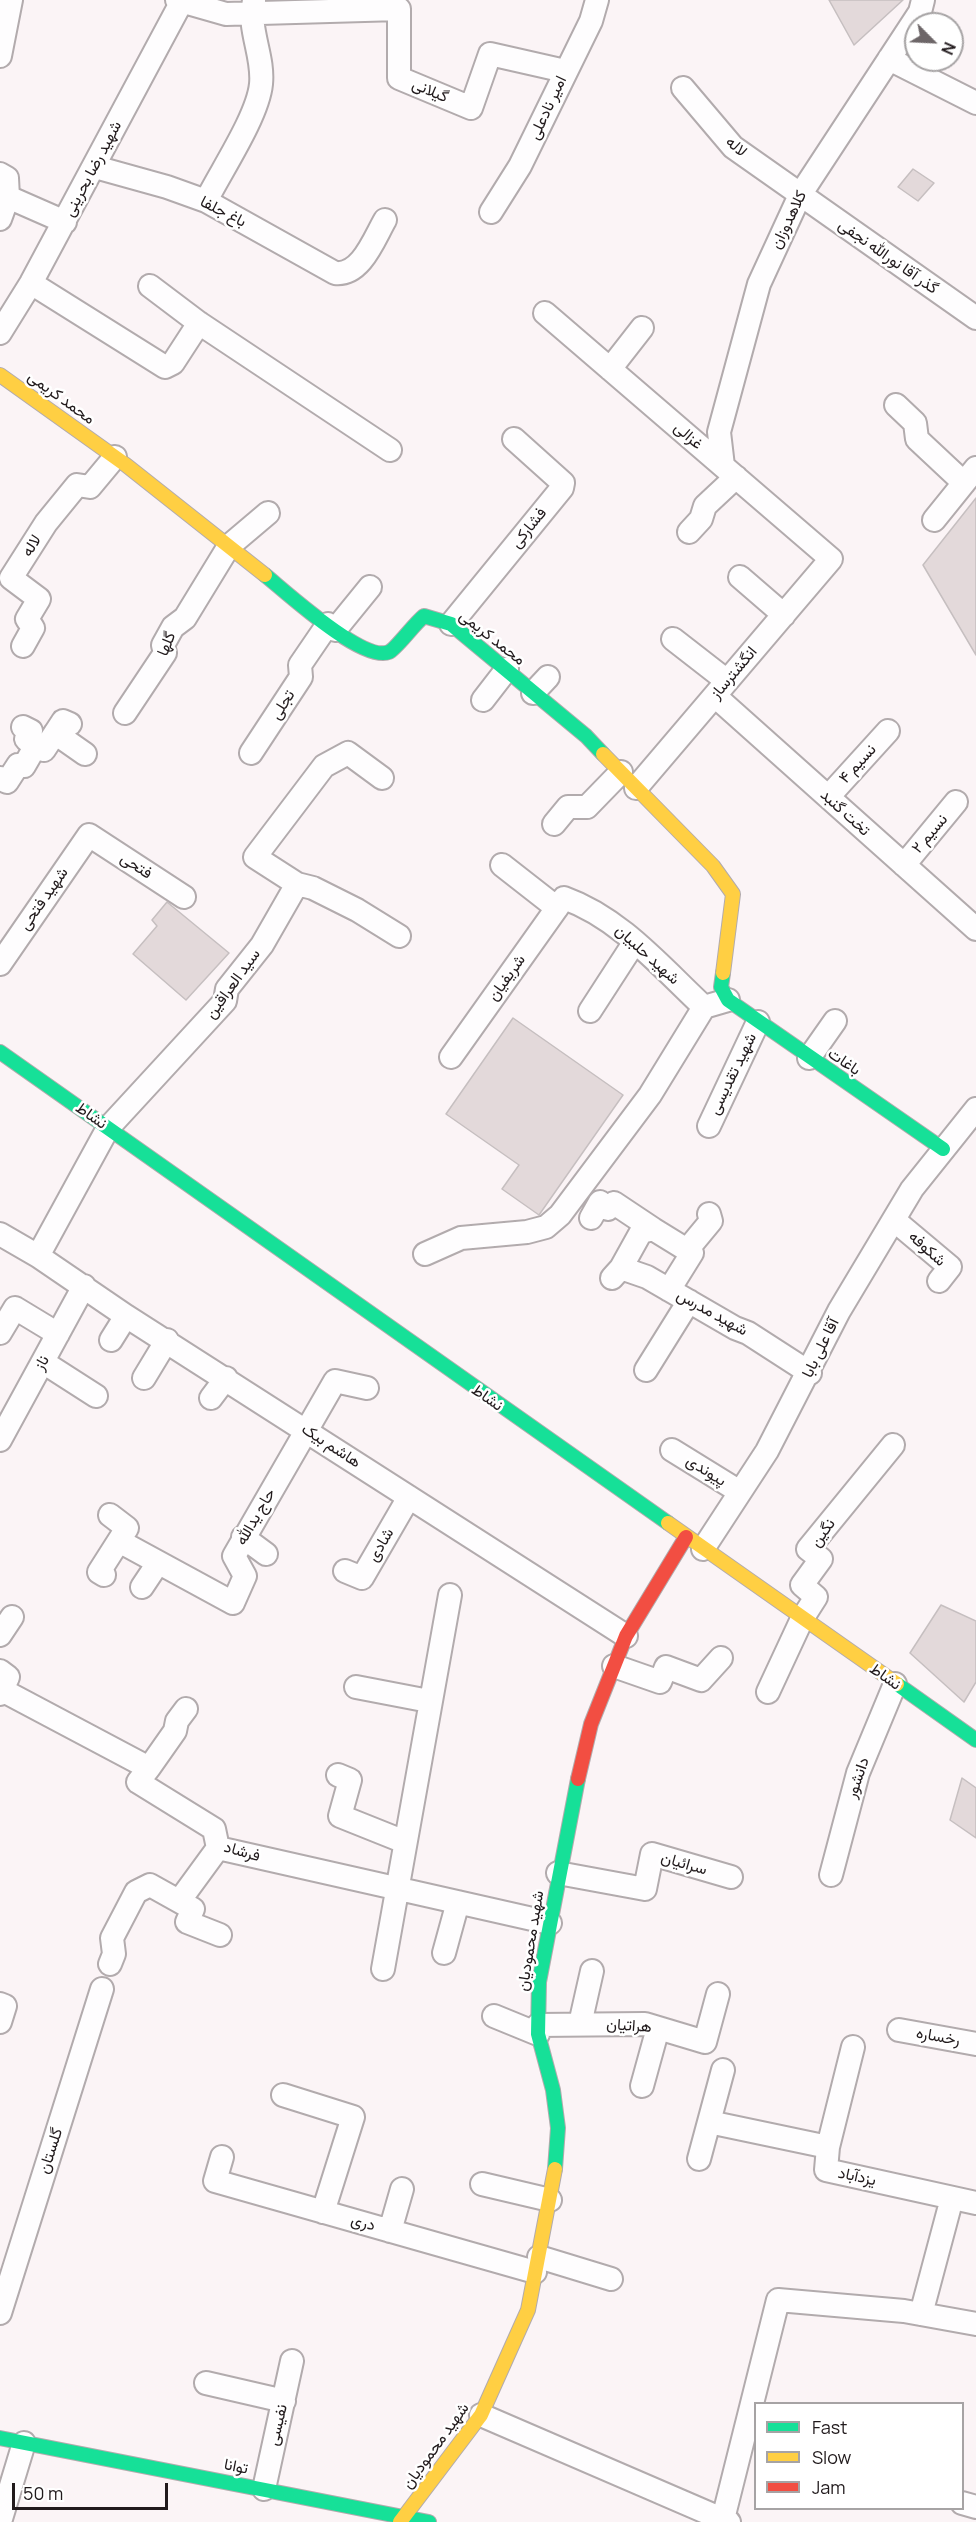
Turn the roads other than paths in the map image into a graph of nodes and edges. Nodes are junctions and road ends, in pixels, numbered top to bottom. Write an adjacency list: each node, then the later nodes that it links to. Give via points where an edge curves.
1 (11, 0): 6 (street)
2 (597, 0): 8 (street, امیر نادعلی, via 591,21)
3 (923, 0): 7 (street, کلاهدوزان, via 920,12)
4 (180, 1): 5 (street, via 226,14); 11 (street, شهید رضا بحرینی)
5 (252, 7): 8 (street, گیلانی, via 399,9 399,78 471,108 490,54); 15 (street, via 261,83 257,102)
6 (0, 56)
7 (890, 59): 10 (street); 13 (street, کلاهدوزان)
8 (565, 71): 16 (street, امیر نادعلی, via 520,166)
9 (683, 88): 13 (street, لاله, via 733,147)
10 (976, 103)
11 (94, 167): 15 (street, باغ جلفا); 19 (street, شهید رضا بحرینی)
12 (0, 174): 14 (street, via 7,178)
13 (800, 195): 23 (street, گذر آقا نورالله نجفی); 33 (street, کلاهدوزان, via 759,284 719,432)
14 (8, 197): 17 (street); 19 (street)
15 (206, 201): 18 (street, باغ جلفا, via 335,273 345,274 357,267)
16 (491, 212)
17 (0, 219)
18 (386, 220)
19 (64, 222): 20 (street, شهید رضا بحرینی)
20 (31, 283): 24 (street, via 165,367 173,363); 26 (street, شهید رضا بحرینی)
21 (150, 286): 24 (street)
22 (545, 313): 27 (street, غزالی)
23 (976, 318)
24 (199, 323): 31 (street)
25 (642, 328): 27 (street)
26 (0, 333)
27 (610, 369): 33 (street, غزالی)
28 (0, 375): 32 (street, محمد کریمی)
29 (896, 405): 34 (street, via 915,423 917,439)
30 (514, 439): 43 (street, فشارکی, via 563,483 562,489)
31 (390, 450)
32 (115, 457): 38 (street, محمد کریمی); 46 (street, لاله, via 90,487 77,486 46,523 11,578 39,599 27,619 33,628)
33 (730, 471): 37 (street); 39 (street, غزالی)
34 (970, 475): 36 (street)
35 (268, 513): 38 (street, گلها)
36 (934, 520)
37 (689, 532)
38 (229, 546): 44 (street, محمد کریمی); 50 (street, گلها, via 185,618 173,627 163,645 165,653)
39 (831, 559): 42 (street, انگشترساز)
40 (740, 577): 42 (street)
41 (370, 587): 44 (street, تجلی)
42 (784, 615): 48 (street, انگشترساز)
43 (451, 624): 44 (street, محمد کریمی, via 424,616 415,621 395,650 383,654 369,652); 47 (street, محمد کریمی)
44 (332, 627): 54 (street, تجلی, via 300,665 301,677)
45 (674, 639): 48 (street, تخت گنبد)
46 (23, 646)
47 (507, 669): 49 (street); 58 (street, محمد کریمی, via 541,685)
48 (721, 688): 58 (street, انگشترساز); 59 (street, تخت گنبد)
49 (483, 700)
50 (125, 713)
51 (23, 727): 53 (street, via 31,731 26,739)
52 (888, 731): 59 (street, نسیم ۴)
53 (35, 747): 55 (street, via 44,750 62,729); 57 (street, via 24,766 18,765)
54 (251, 753)
55 (85, 754)
56 (382, 778): 65 (street, via 348,753 324,766 255,857)
57 (4, 780)
58 (629, 780): 61 (street, انگشترساز, via 587,807 568,807); 72 (street, محمد کریمی, via 713,866 733,894 721,987)
59 (828, 797): 64 (street, تخت گنبد)
60 (956, 802): 64 (street, نسیم ۲)
61 (554, 824)
62 (88, 835): 66 (street, فتحی); 71 (street, شهید فتحی)
63 (502, 865): 67 (street, شهید حلبیان)
64 (904, 865): 68 (street, تخت گنبد)
65 (297, 884): 69 (street, via 322,892); 82 (street, سید العراقین, via 262,945 227,990 225,1001)
66 (184, 897)
67 (560, 903): 70 (street, شهید حلبیان, via 600,915); 78 (street, شریفیان)
68 (976, 929)
69 (399, 936)
70 (634, 943): 73 (street, شهید حلبیان); 74 (street)
71 (0, 964)
72 (728, 1000): 73 (street); 76 (street, باغات)
73 (704, 1007): 90 (street, via 650,1095 560,1215 546,1227 461,1238)
74 (590, 1011)
75 (834, 1021): 79 (street)
76 (758, 1022): 79 (street, باغات); 81 (street, شهید تقدیسی)
77 (0, 1052): 82 (street, نشاط)
78 (451, 1057)
79 (808, 1058): 83 (street, باغات)
80 (976, 1109): 83 (street, آقا علی بابا)
81 (709, 1126)
82 (108, 1128): 91 (street); 117 (street, نشاط)
83 (943, 1149): 86 (street, آقا علی بابا)
84 (709, 1214): 89 (street, via 711,1221)
85 (591, 1218): 87 (street, via 600,1202 608,1209 614,1203)
86 (894, 1220): 92 (street, شکوفه, via 950,1267); 102 (street, آقا علی بابا, via 839,1311)
87 (652, 1222): 89 (street); 94 (street, شهید مدرس, via 641,1232 617,1273 647,1277)
88 (0, 1234): 91 (street, هاشم بیک)
89 (687, 1250): 94 (street, via 692,1254)
90 (425, 1254)
91 (38, 1256): 93 (street, هاشم بیک)
92 (939, 1281)
93 (84, 1286): 95 (street, هاشم بیک); 97 (street, ناز)
94 (679, 1296): 101 (street); 102 (street, شهید مدرس, via 735,1329 748,1332)
95 (126, 1316): 98 (street); 99 (street, هاشم بیک)
96 (0, 1333): 97 (street, via 15,1308)
97 (58, 1334): 100 (street, ناز)
98 (111, 1340)
99 (167, 1340): 103 (street); 104 (street, هاشم بیک)
100 (43, 1362): 106 (street); 108 (street, ناز)
101 (646, 1370)
102 (810, 1373): 112 (street, آقا علی بابا)
103 (144, 1378)
104 (226, 1378): 107 (street); 109 (street, هاشم بیک)
105 (367, 1388): 109 (street, حاج یدالله, via 334,1381)
106 (96, 1396)
107 (211, 1398)
108 (3, 1429)
109 (307, 1430): 113 (street, هاشم بیک); 115 (street, حاج یدالله)
110 (893, 1445): 124 (street, نگین, via 808,1549 820,1559 802,1585 816,1597)
111 (672, 1450): 112 (street, پیوندی)
112 (740, 1492): 117 (street, آقا علی بابا)
113 (410, 1497): 120 (street, شادی, via 362,1578); 125 (street, هاشم بیک)
114 (110, 1515): 116 (street, via 128,1528)
115 (243, 1537): 118 (street); 119 (street, حاج یدالله, via 234,1556 245,1576 232,1603)
116 (119, 1541): 119 (street, حاج یدالله); 121 (street, via 99,1572)
117 (695, 1543): 124 (street, نشاط); 125 (street, شهید محمودیان)
118 (266, 1554)
119 (158, 1563): 122 (street)
120 (345, 1571)
121 (104, 1575)
122 (142, 1587)
123 (450, 1595): 132 (street)
124 (802, 1619): 128 (street, نشاط); 131 (street)
125 (626, 1636): 127 (street, شهید محمودیان)
126 (721, 1658): 127 (street, via 701,1680 666,1667 660,1682)
127 (614, 1666): 139 (street, شهید محمودیان, via 591,1724)
128 (895, 1684): 134 (street, نشاط); 140 (street, دانشور, via 858,1773)
129 (1, 1685): 135 (street)
130 (356, 1687): 132 (street)
131 (768, 1692)
132 (429, 1701): 137 (street)
133 (186, 1708): 135 (street)
134 (976, 1740)
135 (149, 1768): 138 (street, فرشاد, via 138,1782 214,1829)
136 (338, 1775): 137 (street, via 350,1780 340,1816)
137 (405, 1842): 142 (street)
138 (218, 1848): 142 (street, فرشاد); 143 (street)
139 (558, 1873): 141 (street, سرائیان, via 645,1889 652,1854); 145 (street, شهید محمودیان)
140 (831, 1875)
141 (731, 1878)
142 (397, 1888): 144 (street, فرشاد); 149 (street)
143 (180, 1900): 146 (street, via 193,1909 187,1922); 148 (street, via 150,1885 136,1892 112,1938 114,1954)
144 (458, 1902): 145 (street, فرشاد); 147 (street)
145 (550, 1923): 156 (street, شهید محمودیان, via 539,1982)
146 (220, 1935)
147 (444, 1953)
148 (110, 1964)
149 (383, 1969)
150 (592, 1971): 154 (street)
151 (102, 1989): 176 (street, گلستان)
152 (718, 1994): 155 (street, هراتیان, via 705,2042)
153 (494, 2016): 156 (street)
154 (580, 2024): 155 (street, هراتیان, via 645,2024); 156 (street, هراتیان)
155 (658, 2028): 161 (street)
156 (538, 2029): 170 (street, شهید محمودیان, via 558,2128)
157 (899, 2030): 158 (street, رخساره)
158 (976, 2044)
159 (853, 2047): 164 (street, یزدآباد)
160 (723, 2070): 163 (street)
161 (642, 2086)
162 (283, 2095): 172 (street, via 353,2117)
163 (709, 2122): 164 (street); 166 (street)
164 (828, 2147): 169 (street, یزدآباد, via 826,2170)
165 (222, 2157): 172 (street, دری, via 215,2181)
166 (699, 2159)
167 (482, 2184): 170 (street)
168 (402, 2189): 173 (street)
169 (952, 2198): 171 (street, یزدآباد); 177 (street)
170 (550, 2200): 174 (street, شهید محمودیان)
171 (976, 2203)
172 (323, 2211): 173 (street, دری)
173 (390, 2231): 174 (street, دری)
174 (537, 2265): 175 (street, دری); 182 (street, شهید محمودیان, via 528,2310)
175 (611, 2279)
176 (0, 2313)
177 (921, 2314): 178 (street); 187 (street, via 778,2300)
178 (976, 2324)
179 (292, 2361): 181 (street, نفیسی)
180 (206, 2383): 181 (street)
181 (284, 2401): 185 (street, نفیسی)
182 (481, 2415): 186 (street, شهید محمودیان); 187 (street)
183 (0, 2438): 184 (street, توانا)
184 (24, 2443): 185 (street, توانا); 188 (street)
185 (264, 2489): 186 (street, توانا)
186 (403, 2519): 189 (street, توانا)
187 (726, 2521)
188 (0, 2522)
189 (429, 2522)

